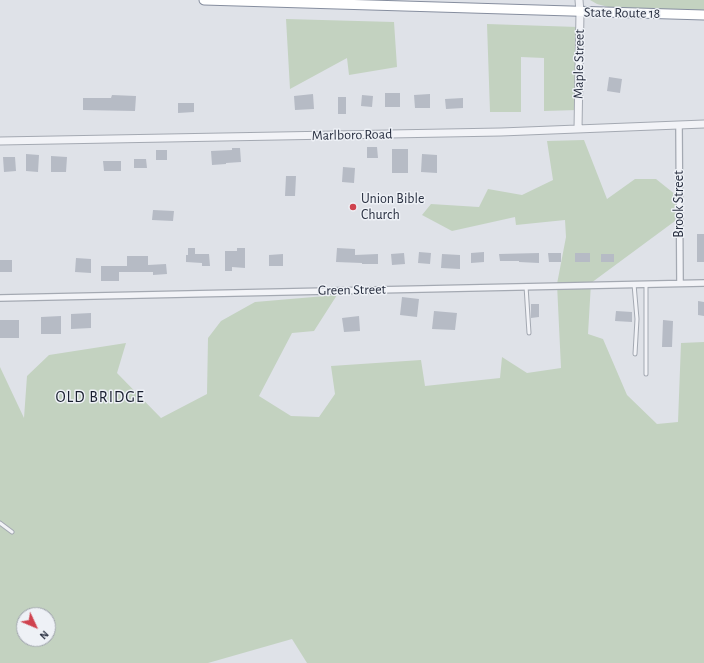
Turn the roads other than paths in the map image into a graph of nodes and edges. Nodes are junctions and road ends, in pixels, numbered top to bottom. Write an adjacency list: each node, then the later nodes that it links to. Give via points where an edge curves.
1 (204, 0): 3 (highway, State Route 18)
2 (579, 0): 3 (street, Maple Street)
3 (580, 12): 4 (highway, State Route 18); 7 (street, Maple Street)
4 (704, 15)
5 (704, 124): 6 (street, Marlboro Road)
6 (679, 125): 7 (street, Marlboro Road); 9 (street, Brook Street)
7 (578, 129): 8 (street, Marlboro Road)
8 (0, 141)
9 (680, 283): 10 (street, Green Street); 12 (street, Green Street)
10 (704, 283)
11 (634, 284): 12 (street, Green Street); 13 (street, Green Street); 16 (lane, via 637,319)
12 (646, 284): 17 (lane)
13 (526, 286): 14 (street, Green Street); 15 (lane)
14 (0, 298)
15 (529, 333)
16 (635, 354)
17 (646, 374)
18 (0, 523): 19 (lane)
19 (12, 532)

